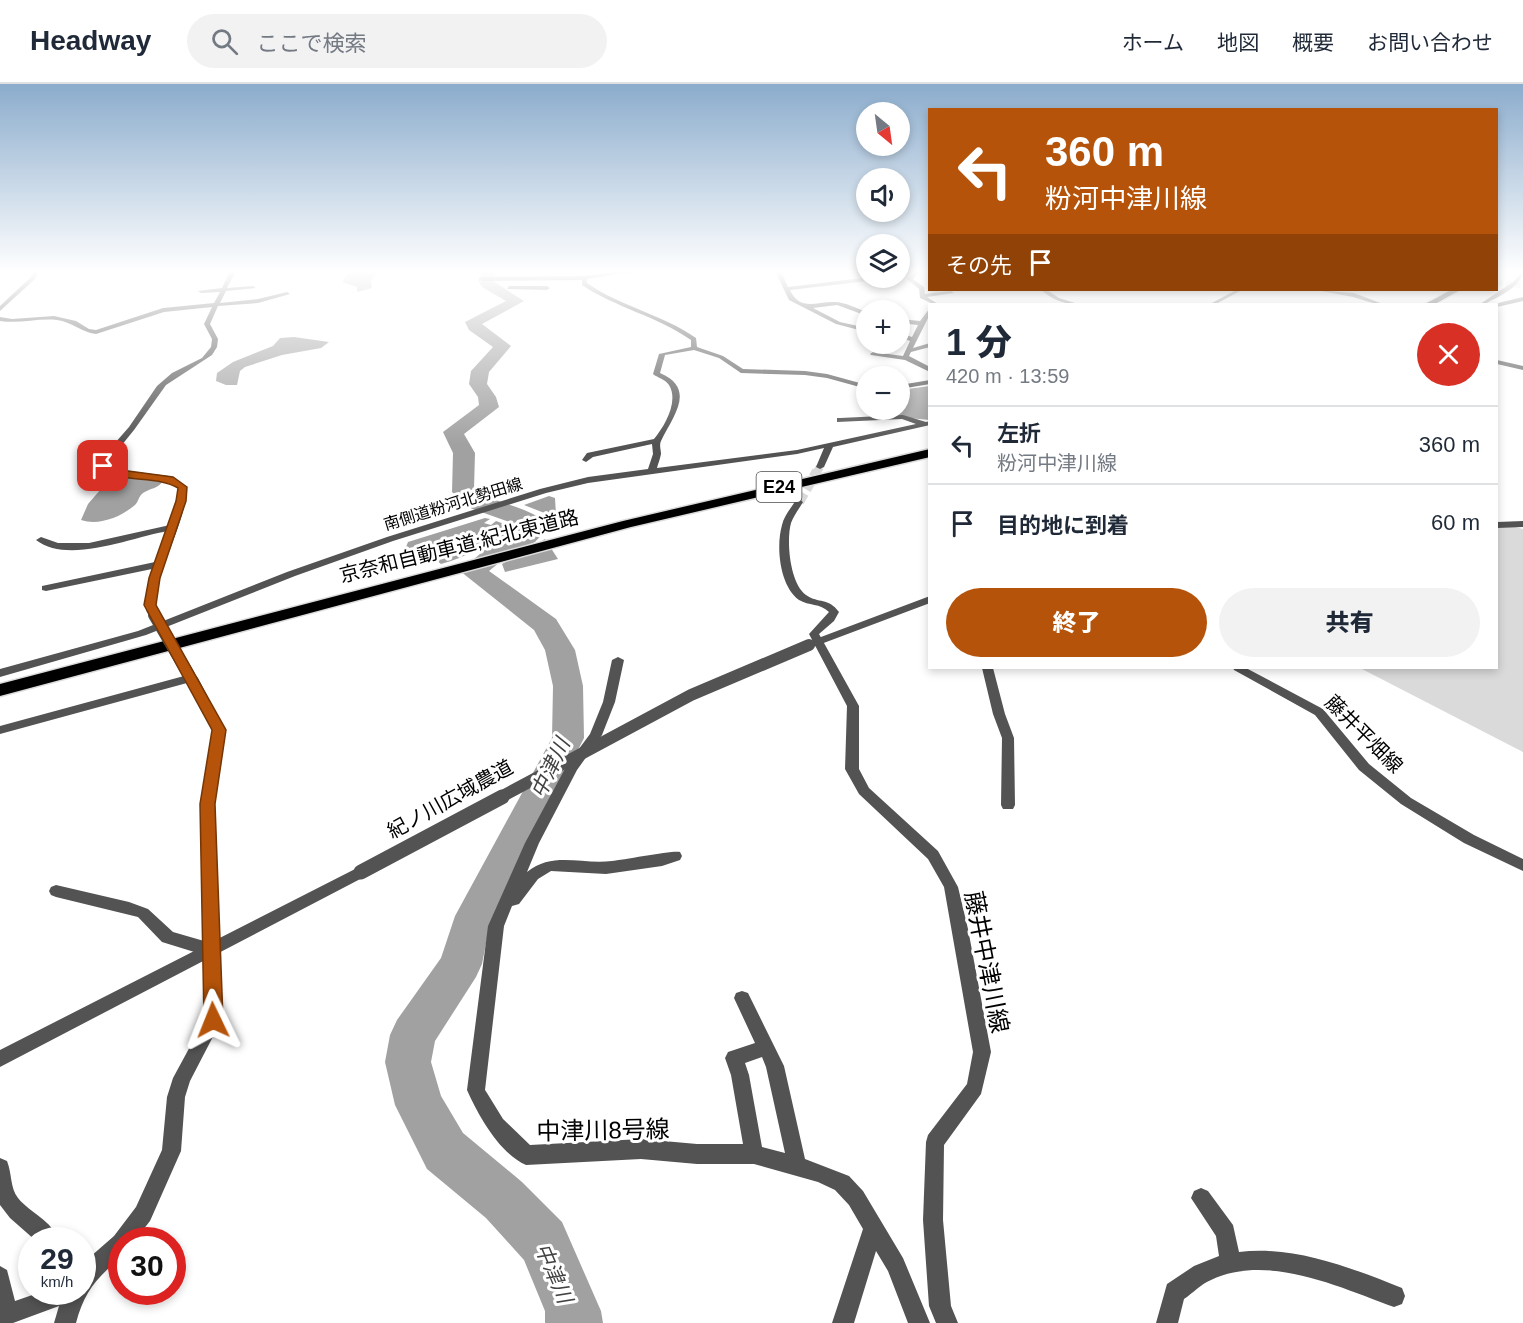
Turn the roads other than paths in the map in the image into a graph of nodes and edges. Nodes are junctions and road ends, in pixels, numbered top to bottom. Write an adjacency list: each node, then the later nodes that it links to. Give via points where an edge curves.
1 (84, 329): 2 (street, via 96,332)
2 (106, 329)
3 (210, 329): 36 (street, via 215,339 210,354 169,378 103,466 110,471 178,482 183,494)
4 (680, 329): 8 (street, via 694,339)
5 (918, 329): 7 (street)
6 (910, 339): 7 (street)
7 (913, 340): 10 (street)
8 (694, 348): 19 (street, via 721,357 741,371 816,374); 27 (street, via 659,356 656,374 669,381 675,397 670,423)
9 (928, 348): 11 (street)
10 (910, 350)
11 (910, 351)
12 (873, 354): 14 (street)
13 (907, 354): 14 (street)
14 (905, 358): 16 (street)
15 (1498, 362): 17 (street)
16 (928, 369)
17 (1523, 369)
18 (928, 382): 20 (street)
19 (856, 384)
20 (910, 385)
21 (856, 415): 23 (street)
22 (910, 419): 25 (street)
23 (840, 420)
24 (867, 420): 26 (street)
25 (928, 424): 26 (street, 南側道粉河北勢田線)
26 (866, 438): 28 (street, 南側道粉河北勢田線)
27 (657, 441): 30 (street, via 590,455); 32 (street)
28 (829, 447): 31 (street); 32 (street, 南側道粉河北勢田線)
29 (928, 453): 47 (highway, 京奈和自動車道;紀北東道路 / E24, via 628,524)
30 (586, 460)
31 (820, 467)
32 (652, 471): 45 (street, 南側道粉河北勢田線, via 588,480 505,503 291,574 142,633)
33 (799, 502): 41 (street, via 786,524 789,574 801,596 824,603 834,612 833,617 816,628)
34 (1523, 524): 35 (street)
35 (1498, 525)
36 (172, 527): 37 (street, via 82,545 56,546); 38 (street)
37 (41, 540)
38 (160, 564): 39 (street); 46 (street, bridge, via 151,591 151,609)
39 (46, 588)
40 (928, 600): 41 (street, 紀ノ川広域農道)
41 (812, 643): 54 (street, 紀ノ川広域農道, bridge, via 691,695); 76 (street, 藤井中津川線, via 853,706 852,769 864,791 933,855 951,887 960,929 982,1052 975,1088 935,1142 933,1220 940,1306)
42 (618, 660): 53 (street, 中津川8号線, via 609,702 596,735 572,768 532,843)
43 (987, 669): 49 (street, via 1008,738)
44 (1240, 669): 51 (street, 藤井平畑線, via 1319,712 1364,767 1406,801 1469,839)
45 (0, 672)
46 (190, 677): 48 (street); 54 (street, via 219,730 208,804)
47 (0, 690)
48 (0, 730)
49 (1008, 805)
50 (675, 856): 53 (street, via 602,868 564,863 543,868 525,882)
51 (1523, 864)
52 (56, 891): 54 (street, via 143,913 168,937)
53 (495, 934): 58 (street, 中津川8号線, via 476,1090 484,1111 526,1155 641,1149)
54 (210, 950): 57 (street, 紀ノ川広域農道); 64 (street, via 213,1020 182,1078 176,1097 171,1151)
55 (742, 998): 56 (street)
56 (766, 1048): 58 (street, via 734,1058); 59 (street, via 775,1066)
57 (0, 1059)
58 (754, 1154): 59 (street, 中津川8号線)
59 (797, 1166): 62 (street, 中津川8号線, via 842,1183)
60 (0, 1168): 63 (street, via 9,1205)
61 (1202, 1198): 66 (street, via 1226,1232)
62 (874, 1226): 74 (street); 75 (street, 中津川8号線, via 896,1265)
63 (34, 1227)
64 (133, 1227)
65 (108, 1254): 67 (street)
66 (1230, 1263): 69 (street, via 1287,1263); 77 (street, via 1205,1272 1175,1293)
67 (96, 1264)
68 (0, 1277): 72 (street)
69 (1394, 1296)
70 (33, 1305): 72 (street)
71 (69, 1305): 73 (street)
72 (3, 1316)
73 (64, 1323)
74 (843, 1323)
75 (919, 1323)
76 (946, 1323)
77 (1167, 1323)

